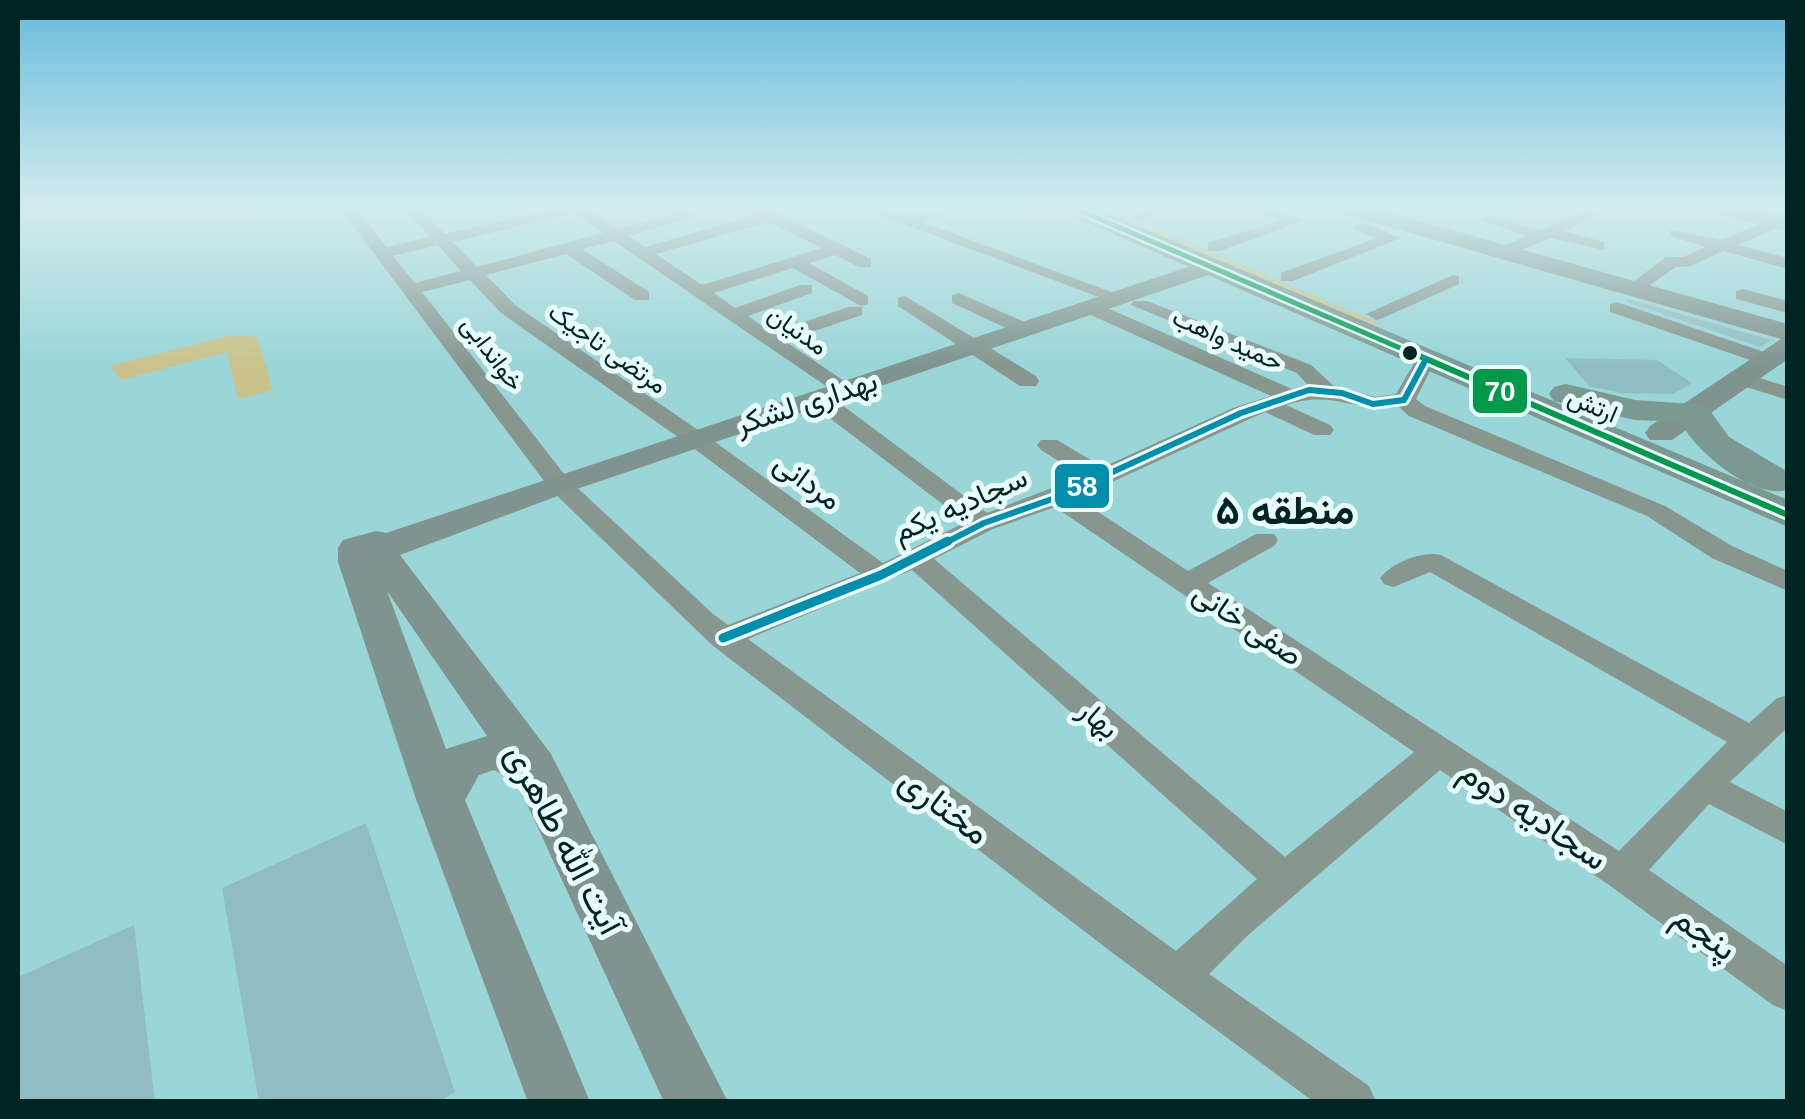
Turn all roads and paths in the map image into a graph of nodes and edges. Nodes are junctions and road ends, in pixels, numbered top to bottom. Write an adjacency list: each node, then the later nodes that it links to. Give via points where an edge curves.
1 (387, 260): 22 (street, خواندابی)
2 (458, 260): 17 (street, مرتضی تاجیک)
3 (522, 260): 17 (street)
4 (588, 260): 25 (street)
5 (653, 260): 23 (street, مدنیان)
6 (800, 260): 15 (street)
7 (861, 260): 16 (street)
8 (1014, 260): 27 (street)
9 (1205, 260): 27 (street, بهداری لشکر)
10 (1218, 260): 38 (main road, ارتش)
11 (1223, 260): 18 (main road, ارتش)
12 (1334, 260): 18 (street)
13 (1534, 260): 20 (street)
14 (1689, 260): 20 (street, via 1672,261)
15 (794, 262): 23 (street); 36 (street, via 858,306)
16 (865, 262)
17 (470, 274): 22 (street); 50 (street, مرتضی تاجیک, via 508,309)
18 (1287, 278): 32 (main road, ارتش)
19 (1452, 280): 32 (street)
20 (1634, 288): 35 (street)
21 (806, 289): 33 (street)
22 (410, 290): 53 (street, خواندابی)
23 (699, 292): 33 (street, مدنیان)
24 (1743, 295): 29 (street)
25 (642, 296)
26 (959, 299): 34 (street)
27 (1130, 301): 30 (street, بهداری لشکر); 41 (street, via 1304,369)
28 (905, 302): 37 (street)
29 (1788, 307)
30 (1089, 308): 34 (street, بهداری لشکر); 45 (street, حمید واهب)
31 (1617, 308): 39 (street)
32 (1376, 314): 46 (main road, ارتش)
33 (732, 315): 36 (street, مدنیان)
34 (1024, 329): 37 (street, بهداری لشکر)
35 (1788, 333)
36 (769, 340): 42 (street, مدنیان)
37 (974, 346): 40 (street); 42 (street, بهداری لشکر)
38 (1426, 359): 44 (street); 46 (main road, ارتش)
39 (1769, 364): 43 (street); 47 (street)
40 (1028, 382)
41 (1325, 390): 44 (street, سجادیه یکم, via 1374,404); 45 (street, سجادیه یکم)
42 (830, 394): 50 (street, بهداری لشکر); 56 (street, مدنیان)
43 (1788, 394)
44 (1404, 400): 63 (street, via 1416,411 1656,511)
45 (1279, 401): 48 (street, حمید واهب); 52 (street, سجادیه یکم)
46 (1568, 406): 47 (main road); 49 (main road, via 1608,430); 54 (main road, ارتش, via 1688,472 1703,462)
47 (1694, 412): 49 (street); 54 (main road, via 1698,427 1720,448)
48 (1322, 430)
49 (1661, 433): 54 (main road)
50 (696, 439): 53 (street, بهداری لشکر); 60 (street, مردانی)
51 (1049, 446): 52 (street)
52 (1101, 476): 55 (street, سجادیه یکم)
53 (558, 484): 58 (street, بهداری لشکر); 64 (street, مختاری)
54 (1785, 495)
55 (1058, 497): 56 (street, سجادیه یکم); 62 (street, صفی خانی)
56 (984, 523): 59 (street, سجادیه یکم)
57 (1265, 540): 62 (street)
58 (374, 549): 68 (street, آیت الله طاهری); 70 (street)
59 (915, 558): 60 (street, سجادیه یکم); 73 (street, بهار)
60 (881, 575): 64 (street, سجادیه یکم)
61 (1394, 578): 66 (street, via 1431,560)
62 (1187, 582): 67 (street, صفی خانی)
63 (1788, 582)
64 (723, 638): 74 (street, مختاری)
65 (1788, 708): 66 (street, سجادیه دوم)
66 (1752, 740): 69 (street, سجادیه دوم)
67 (1439, 750): 72 (street, سجادیه دوم); 73 (street, سجادیه دوم)
68 (534, 767): 70 (street, via 496,751 462,762); 77 (street, آیت الله طاهری)
69 (1705, 785): 71 (street); 72 (street, سجادیه دوم)
70 (440, 799): 76 (street)
71 (1788, 830)
72 (1622, 873): 75 (street, پنجم)
73 (1284, 879): 74 (street, سجادیه دوم)
74 (1178, 977): 78 (street, مختاری)
75 (1788, 991)
76 (554, 1100)
77 (697, 1102)
78 (1353, 1102)

